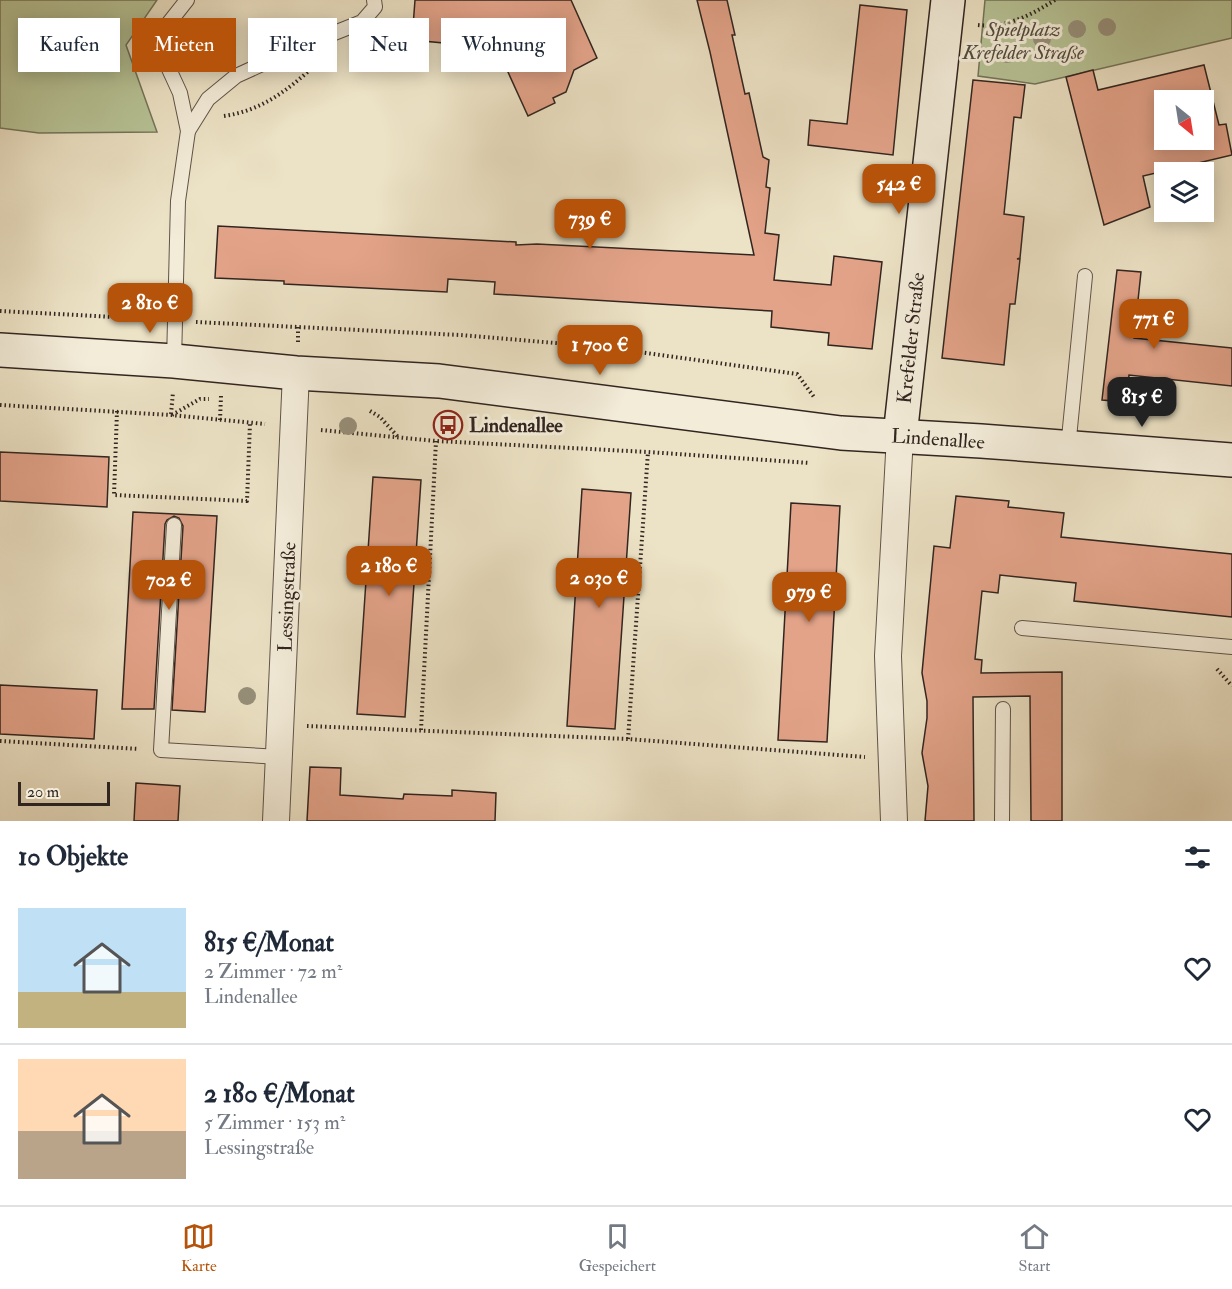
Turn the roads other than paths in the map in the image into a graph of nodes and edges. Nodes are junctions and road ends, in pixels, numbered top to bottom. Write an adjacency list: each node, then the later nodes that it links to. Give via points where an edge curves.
1 (187, 0): 4 (lane, via 168,24 163,56 180,93)
2 (374, 0): 4 (lane, via 375,8 363,22 236,76 208,99)
3 (946, 11): 9 (street, Krefelder Straße)
4 (188, 130): 7 (lane, via 178,201)
5 (1085, 276): 10 (lane)
6 (0, 350): 7 (street, Lindenallee)
7 (174, 362): 8 (street, Lindenallee)
8 (296, 373): 9 (street, Lindenallee, via 439,381 841,433); 16 (street, Lessingstraße)
9 (900, 436): 10 (street, Lindenallee); 18 (street, Krefelder Straße, via 888,656)
10 (1068, 447): 11 (street, Lindenallee)
11 (1232, 460)
12 (174, 525): 16 (lane, via 161,750)
13 (1022, 628): 14 (lane)
14 (1232, 647)
15 (1003, 709): 19 (lane)
16 (280, 757): 17 (street, Lessingstraße)
17 (276, 821)
18 (894, 821)
19 (1002, 821)

